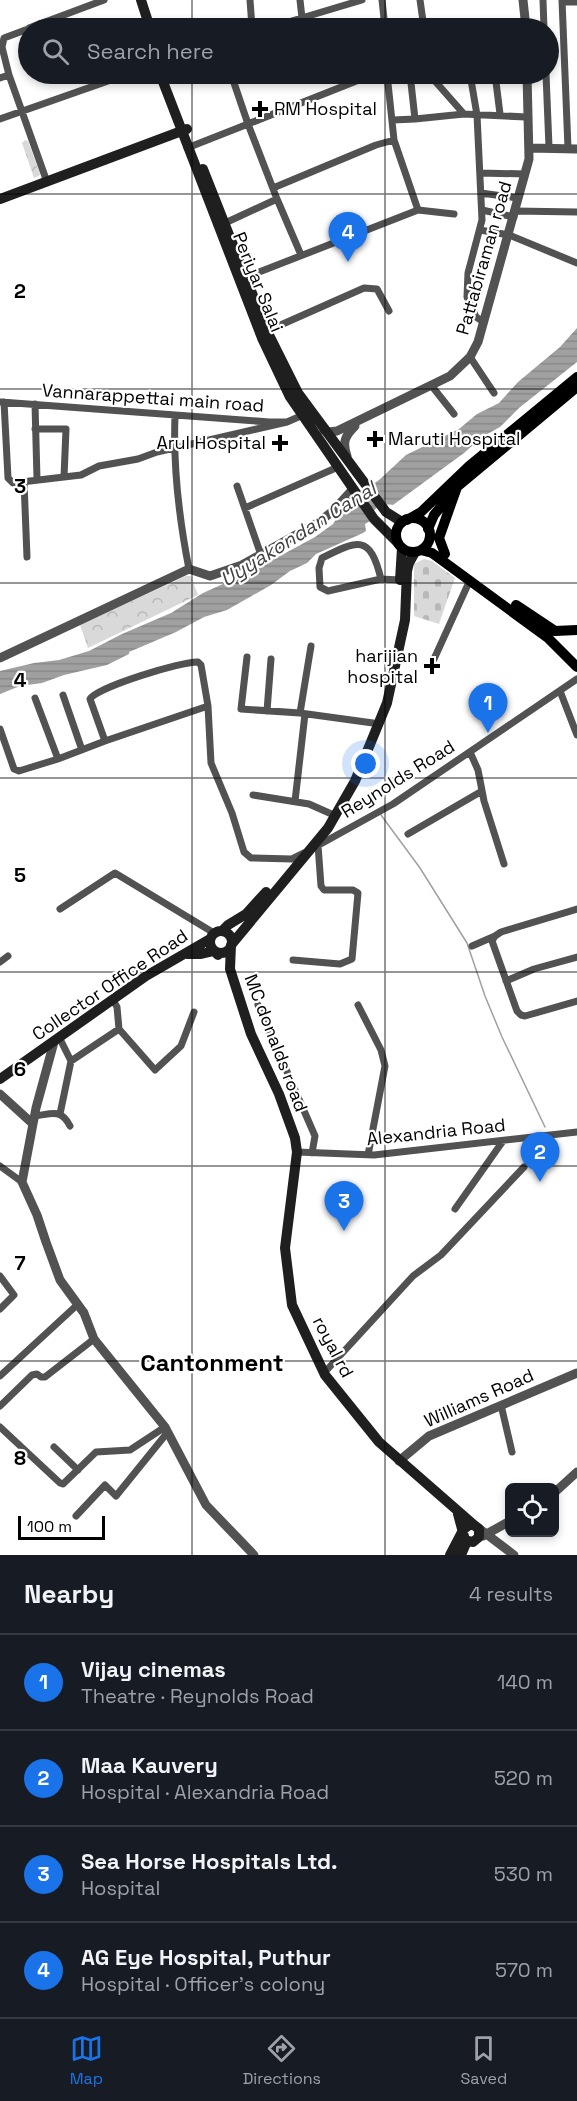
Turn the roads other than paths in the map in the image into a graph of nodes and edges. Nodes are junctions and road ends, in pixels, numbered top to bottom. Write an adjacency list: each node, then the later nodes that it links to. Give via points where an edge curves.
1 (104, 0): 14 (street)
2 (134, 0): 15 (main road)
3 (141, 0): 16 (main road)
4 (250, 0): 17 (street)
5 (300, 0): 18 (street)
6 (362, 0): 12 (street)
7 (382, 0): 19 (street)
8 (420, 0): 20 (street)
9 (523, 0): 21 (street)
10 (543, 0): 22 (street)
11 (562, 1): 13 (street); 52 (street)
12 (351, 2): 18 (street)
13 (577, 2)
14 (57, 18)
15 (140, 18)
16 (147, 18)
17 (251, 18)
18 (302, 18)
19 (384, 18)
20 (423, 18)
21 (525, 18)
22 (544, 18)
23 (18, 33): 24 (street, via 2,42)
24 (9, 75): 25 (street); 38 (street)
25 (0, 78)
26 (100, 84): 38 (street)
27 (164, 84): 47 (main road, Periyar Salai)
28 (170, 84): 47 (main road, Periyar Salai)
29 (234, 84): 46 (street)
30 (349, 84): 46 (street)
31 (388, 84): 45 (street)
32 (411, 84): 44 (street)
33 (438, 84): 39 (street)
34 (472, 84): 41 (street)
35 (496, 84): 40 (street)
36 (527, 84): 42 (street, Pattabiraman road)
37 (546, 84): 50 (street)
38 (22, 111): 43 (street); 55 (street)
39 (464, 114): 41 (street); 44 (street)
40 (500, 114): 41 (street); 42 (street)
41 (477, 115): 53 (street)
42 (526, 117): 51 (street, Pattabiraman road)
43 (0, 119)
44 (415, 119): 45 (street)
45 (393, 120): 48 (street)
46 (248, 124): 49 (street); 56 (street)
47 (184, 130): 49 (main road, Periyar Salai); 55 (main road)
48 (394, 140): 56 (street); 61 (street)
49 (190, 146): 66 (main road, Periyar Salai); 71 (main road, Periyar Salai)
50 (549, 147): 51 (street); 52 (street)
51 (529, 148): 54 (street, Pattabiraman road)
52 (572, 148)
53 (480, 173): 54 (street); 57 (street)
54 (525, 174): 58 (street, Pattabiraman road)
55 (47, 182): 59 (main road)
56 (273, 188): 60 (street)
57 (481, 193): 58 (street); 62 (street)
58 (519, 198): 65 (street, Pattabiraman road)
59 (0, 199)
60 (277, 199): 66 (street); 69 (street)
61 (417, 210): 64 (street); 69 (street)
62 (482, 210): 65 (street); 67 (street)
63 (577, 212): 65 (street)
64 (454, 214)
65 (514, 214): 68 (street, Pattabiraman road)
66 (225, 223): 71 (main road, Periyar Salai)
67 (480, 230): 68 (street); 73 (street, via 468,273 467,297 476,317)
68 (508, 235): 70 (street); 73 (street, Pattabiraman road)
69 (301, 255): 71 (street)
70 (577, 263)
71 (243, 279): 74 (main road, Periyar Salai); 83 (main road, Periyar Salai, via 274,367)
72 (389, 311): 74 (street, via 377,289 364,288)
73 (484, 322): 75 (street, Pattabiraman road)
74 (267, 331): 88 (main road, Periyar Salai, via 298,393)
75 (470, 357): 77 (street, Pattabiraman road, via 450,376); 79 (street)
76 (577, 377): 99 (main road, via 421,512)
77 (431, 385): 82 (street); 85 (street, Pattabiraman road)
78 (577, 387): 96 (main road)
79 (494, 393)
80 (2, 402): 81 (street, Vannarappettai main road); 94 (street, via 8,478 13,483)
81 (35, 404): 84 (street, Vannarappettai main road); 87 (street)
82 (454, 414)
83 (303, 415): 86 (street, Vannarappettai main road); 90 (main road, Periyar Salai)
84 (175, 416): 86 (street, Vannarappettai main road); 89 (street)
85 (361, 420): 88 (street, Pattabiraman road, via 333,432); 91 (street, via 344,440)
86 (287, 422): 89 (street)
87 (35, 429): 92 (street, via 66,429); 93 (street)
88 (323, 429): 91 (main road, Periyar Salai)
89 (173, 448): 92 (street); 106 (street)
90 (338, 467): 97 (main road, Periyar Salai); 98 (street)
91 (352, 467): 99 (main road, Periyar Salai, via 386,512)
92 (64, 477): 93 (street)
93 (37, 479): 94 (street)
94 (24, 482): 105 (street)
95 (237, 486): 98 (street)
96 (457, 487): 100 (main road, via 434,515); 103 (main road, via 439,538)
97 (353, 489): 101 (main road, Periyar Salai); 104 (street, via 319,522)
98 (245, 508): 104 (street)
99 (405, 521): 100 (main road, via 418,519); 101 (main road, via 396,534)
100 (429, 533): 102 (main road, via 425,546); 103 (main road)
101 (400, 546): 102 (main road); 108 (main road)
102 (416, 553): 109 (main road, via 432,553); 136 (main road, via 407,571 405,620 387,703 355,781)
103 (445, 554): 111 (main road)
104 (261, 555): 106 (street, via 214,575)
105 (27, 557)
106 (189, 569): 114 (street)
107 (381, 579): 107 (street, via 364,545 353,545 322,558 319,568 320,587 328,591); 108 (street)
108 (400, 580): 125 (main road, via 394,643)
109 (470, 580): 111 (main road); 116 (street)
110 (577, 630): 111 (main road)
111 (551, 634): 117 (main road)
112 (311, 646): 124 (street)
113 (247, 657): 123 (street, via 242,709)
114 (0, 658)
115 (271, 659): 123 (street)
116 (434, 659)
117 (577, 667)
118 (577, 679): 119 (street, Reynolds Road)
119 (560, 691): 127 (street); 131 (street, Reynolds Road)
120 (63, 695): 130 (street)
121 (35, 698): 132 (street)
122 (208, 706): 128 (street); 128 (street, via 198,662 165,668 93,694 91,705); 139 (street, via 211,763 244,852 251,858)
123 (267, 711): 124 (street)
124 (303, 714): 125 (street); 135 (street)
125 (373, 723): 136 (main road)
126 (0, 729): 129 (street)
127 (577, 735)
128 (105, 741): 130 (street)
129 (3, 748): 132 (street, via 16,770)
130 (82, 750): 132 (street)
131 (470, 752): 133 (street); 138 (street, Reynolds Road, via 393,804)
132 (58, 759)
133 (482, 790): 137 (street); 140 (street)
134 (253, 795): 135 (street)
135 (294, 801): 136 (street)
136 (334, 814): 138 (main road); 139 (main road)
137 (408, 834)
138 (313, 848): 139 (street, Reynolds Road); 143 (main road); 152 (street, via 324,890 358,893 352,959 340,964)
139 (292, 860): 143 (main road)
140 (504, 864)
141 (60, 909): 144 (street, via 115,873)
142 (577, 909): 145 (street)
143 (250, 916): 144 (main road, Collector Office Road); 146 (main road)
144 (215, 935): 146 (main road, via 231,937); 148 (main road, via 211,947); 149 (main road, Collector Office Road)
145 (495, 936): 147 (street); 155 (street, via 492,941)
146 (231, 945): 148 (main road, via 222,953); 154 (main road, MC donalds road)
147 (472, 946)
148 (214, 951): 149 (main road); 154 (main road)
149 (187, 954): 156 (main road, Collector Office Road)
150 (8, 956): 153 (street)
151 (577, 957): 155 (street)
152 (293, 960)
153 (0, 962)
154 (230, 969): 171 (main road, MC donalds road, via 251,1034 279,1094)
155 (506, 981): 157 (street, via 521,1015)
156 (113, 1000): 161 (street); 162 (main road, Collector Office Road)
157 (577, 1001)
158 (258, 1005): 172 (street, via 315,1136)
159 (358, 1005): 173 (street, via 385,1066)
160 (195, 1012): 161 (street, via 181,1046 155,1070)
161 (119, 1029): 163 (street)
162 (57, 1040): 163 (street); 164 (main road, Collector Office Road); 167 (street)
163 (70, 1061): 166 (street)
164 (0, 1079)
165 (0, 1094): 167 (street)
166 (60, 1114): 167 (street); 168 (street, via 66,1116)
167 (34, 1120): 176 (street)
168 (70, 1126)
169 (577, 1132): 170 (street, Alexandria Road)
170 (503, 1141): 173 (street, Alexandria Road); 177 (street)
171 (297, 1152): 172 (street, Alexandria Road); 182 (main road, royal rd, via 285,1248 292,1305)
172 (312, 1153): 173 (street, Alexandria Road)
173 (368, 1155)
174 (0, 1166): 176 (street)
175 (524, 1167): 182 (street, via 441,1255 413,1276)
176 (22, 1182): 179 (street, via 60,1280)
177 (455, 1209)
178 (0, 1276): 180 (street, via 14,1295)
179 (77, 1305): 181 (street); 184 (street)
180 (0, 1309)
181 (94, 1339): 186 (street, via 45,1377 32,1375); 188 (street)
182 (324, 1373): 191 (main road, royal rd)
183 (577, 1373): 185 (street, Williams Road)
184 (0, 1376)
185 (501, 1405): 190 (street); 191 (street, Williams Road, via 429,1436)
186 (0, 1406)
187 (0, 1427): 192 (street, via 60,1483 66,1483)
188 (166, 1430): 192 (street, via 130,1450 96,1452); 196 (street, via 116,1496 105,1485); 200 (street, via 206,1504)
189 (54, 1447): 192 (street)
190 (512, 1452)
191 (399, 1461): 195 (main road, royal rd)
192 (78, 1470)
193 (577, 1472): 194 (street)
194 (559, 1489)
195 (457, 1510): 198 (main road, royal rd); 199 (main road)
196 (76, 1516)
197 (505, 1523): 198 (street)
198 (479, 1531): 199 (main road, via 469,1525); 199 (main road, via 475,1541); 203 (street)
199 (464, 1534): 201 (main road); 202 (main road)
200 (254, 1555)
201 (450, 1555)
202 (461, 1555)
203 (514, 1555)

